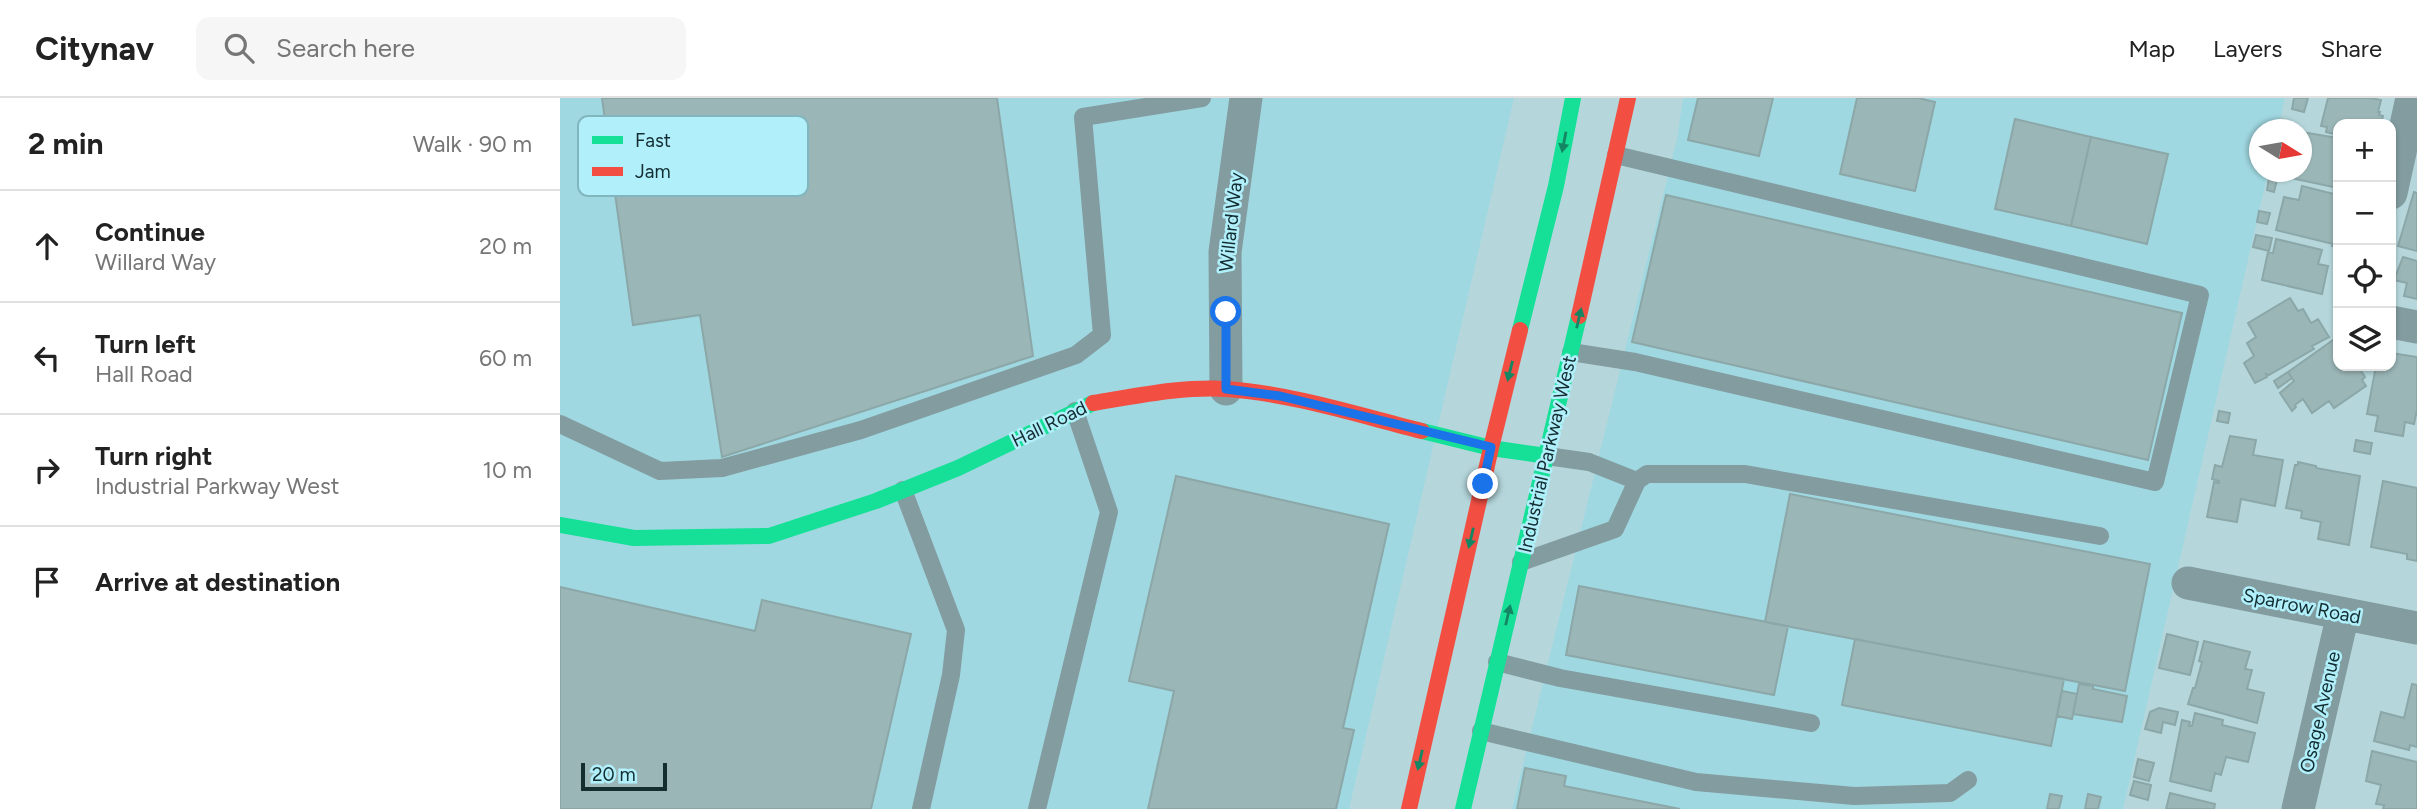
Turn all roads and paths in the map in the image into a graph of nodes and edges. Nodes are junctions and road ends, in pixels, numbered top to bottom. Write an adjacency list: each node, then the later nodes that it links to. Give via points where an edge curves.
1 (1202, 98): 13 (lane, via 1083,117 1102,335 1076,355 861,430 722,468 660,471)
2 (1246, 98): 11 (street, Willard Way, via 1225,252)
3 (1573, 98): 14 (main road, one-way to 14, via 1556,186)
4 (1628, 98): 6 (main road, Industrial Parkway West)
5 (2412, 98): 7 (street)
6 (1616, 155): 10 (main road, Industrial Parkway West, one-way to 6); 10 (lane, via 2200,295 2155,482 1636,362)
7 (2393, 182)
8 (2396, 323): 9 (street)
9 (2417, 327)
10 (1571, 352): 15 (main road, Industrial Parkway West)
11 (1226, 389): 12 (main road, Hall Road, via 1182,390 1092,403); 14 (main road, Hall Road, via 1280,396)
12 (1075, 411): 17 (main road, Hall Road); 29 (lane, via 1109,512)
13 (560, 424)
14 (1491, 447): 15 (main road, Hall Road); 30 (main road, one-way to 30)
15 (1547, 456): 16 (lane, via 1589,462); 20 (main road, Industrial Parkway West)
16 (1637, 481): 19 (lane, via 1647,474 1745,474); 20 (lane, via 1615,529)
17 (903, 490): 18 (main road, Hall Road, via 769,536 634,538); 28 (lane, via 956,631 951,675)
18 (560, 525)
19 (2100, 536)
20 (1521, 562): 24 (main road, Industrial Parkway West, one-way to 20)
21 (2188, 583): 22 (street, Sparrow Road)
22 (2343, 614): 23 (street, Sparrow Road); 32 (street, Osage Avenue)
23 (2417, 628)
24 (1497, 662): 25 (lane, via 1560,678); 26 (main road, Industrial Parkway West)
25 (1811, 723)
26 (1481, 732): 27 (lane, via 1696,782 1854,796 1950,793); 31 (main road, Industrial Parkway West)
27 (1968, 780)
28 (921, 809)
29 (1037, 809)
30 (1409, 809)
31 (1463, 809)
32 (2298, 809)

